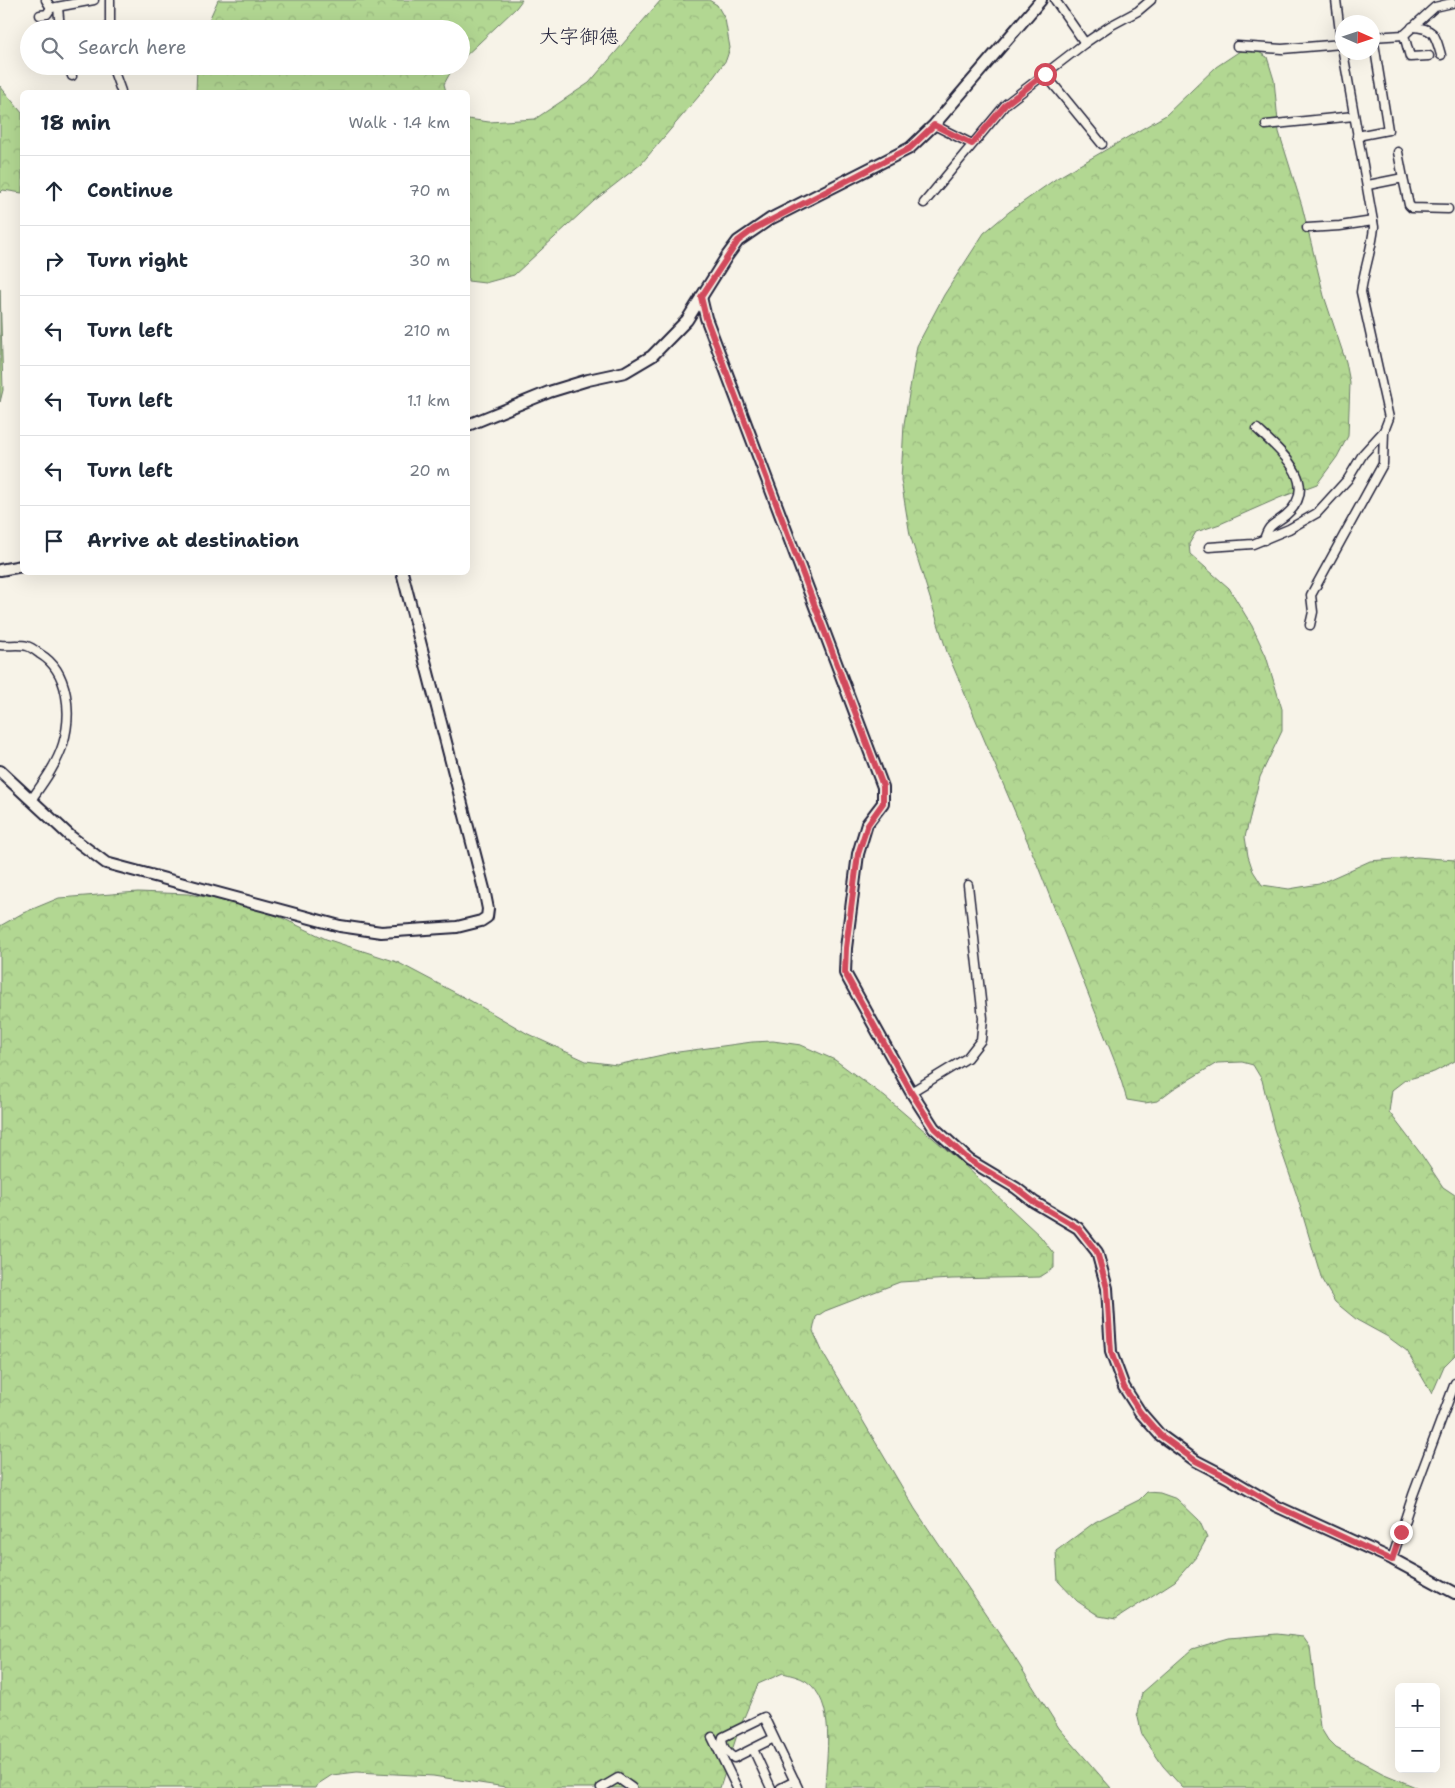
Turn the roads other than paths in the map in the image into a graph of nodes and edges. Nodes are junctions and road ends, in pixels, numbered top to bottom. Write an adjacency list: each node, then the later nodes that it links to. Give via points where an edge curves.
1 (46, 0): 9 (street)
2 (94, 0): 9 (street)
3 (110, 0): 13 (street)
4 (1041, 0): 28 (street)
5 (1055, 0): 18 (street)
6 (1151, 0): 18 (street)
7 (1336, 0): 11 (street)
8 (1452, 3): 14 (street, via 1435,7)
9 (55, 8): 10 (street); 12 (street)
10 (40, 15)
11 (1338, 15)
12 (58, 20)
13 (110, 20)
14 (1412, 27): 15 (street); 20 (street, via 1432,32)
15 (1404, 34): 16 (street); 21 (street, via 1410,57)
16 (1380, 36)
17 (1335, 42): 19 (street, via 1282,49)
18 (1085, 43): 24 (street)
19 (1237, 46)
20 (1441, 55)
21 (1429, 56)
22 (1344, 60): 27 (street)
23 (1377, 60): 30 (street, via 1388,130)
24 (1045, 74): 31 (street, via 1006,104); 32 (street)
25 (115, 75): 26 (street)
26 (121, 90)
27 (1354, 116): 29 (street); 30 (street)
28 (934, 125): 31 (street); 40 (street, via 910,148 754,229 738,241)
29 (1266, 125)
30 (1357, 136): 35 (street)
31 (972, 144): 36 (street)
32 (1102, 144)
33 (1398, 152): 34 (street)
34 (1403, 178): 35 (street); 37 (street, via 1412,208)
35 (1368, 186): 38 (street)
36 (924, 203)
37 (1448, 209)
38 (1373, 221): 39 (street); 43 (street, via 1372,244 1362,292 1390,418)
39 (1307, 228)
40 (701, 297): 41 (street, via 671,338 652,356 625,372 549,392); 54 (street, via 706,318 883,786 883,803 868,824 858,854 845,973)
41 (470, 424)
42 (1256, 429): 44 (street, via 1291,463 1300,486 1296,504 1274,522)
43 (1384, 431): 44 (street, via 1348,479 1316,513); 49 (street, via 1383,464 1311,595 1313,612)
44 (1264, 540): 45 (street, via 1253,544)
45 (1209, 547)
46 (20, 566): 47 (street)
47 (0, 570)
48 (403, 575): 52 (street, via 484,889 488,917 456,927 380,932 340,926 106,863)
49 (1310, 625)
50 (0, 645): 52 (street, via 28,646 47,658 59,673 65,690 68,709 63,745)
51 (0, 771): 52 (street)
52 (31, 800)
53 (968, 885): 54 (street, via 984,1018 981,1040 967,1058)
54 (911, 1092): 56 (street, via 934,1128 969,1160 1078,1228 1097,1252 1107,1288 1111,1352 1124,1387 1160,1435 1196,1461 1276,1506)
55 (1455, 1383): 56 (street)
56 (1392, 1560): 57 (street)
57 (1455, 1593)
58 (712, 1737): 64 (street)
59 (774, 1738): 60 (street); 60 (street, via 764,1717 723,1737 727,1753 734,1758); 61 (street)
60 (753, 1748): 65 (street)
61 (796, 1785): 66 (street)
62 (601, 1788): 63 (street, via 618,1778)
63 (632, 1788)
64 (737, 1788)
65 (771, 1788)
66 (781, 1788)

